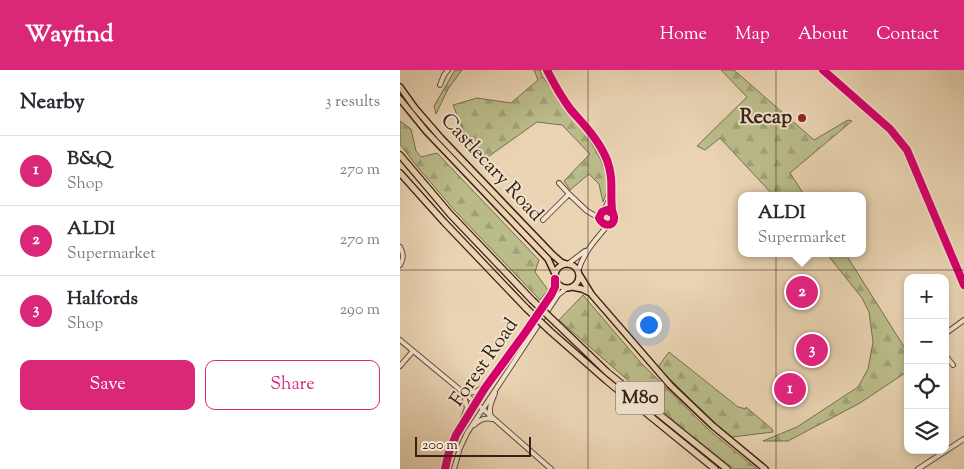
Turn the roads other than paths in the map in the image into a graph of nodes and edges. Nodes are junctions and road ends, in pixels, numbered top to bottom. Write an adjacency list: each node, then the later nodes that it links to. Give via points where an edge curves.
1 (448, 70): 4 (street)
2 (547, 70): 10 (street, via 570,108 602,148 612,175)
3 (823, 70): 25 (street, via 890,129 907,150)
4 (440, 86)
5 (400, 87): 21 (main road, Castlecary Road, via 447,144 553,255)
6 (400, 98): 24 (main road, Castlecary Road, via 426,131 548,259)
7 (400, 155): 50 (highway, M80, bridge, via 450,214 532,300 607,372)
8 (400, 173): 49 (highway, M80, bridge, via 550,331)
9 (559, 184): 11 (street)
10 (612, 189): 13 (street); 14 (street)
11 (569, 194): 12 (street); 15 (street)
12 (587, 211): 13 (street); 16 (street)
13 (603, 211): 14 (street); 16 (street)
14 (612, 212): 17 (street, via 614,219)
15 (543, 220)
16 (600, 220): 17 (street, via 605,225); 18 (street)
17 (609, 224): 18 (street)
18 (598, 236): 20 (street)
19 (400, 247): 22 (street, via 404,260)
20 (589, 248): 21 (street); 23 (street)
21 (567, 264): 23 (main road, via 575,266); 24 (main road, via 558,268)
22 (400, 265)
23 (578, 273): 26 (main road, via 578,281); 27 (main road)
24 (555, 277): 26 (main road, via 560,286); 35 (street, Forest Road, via 551,295)
25 (964, 285)
26 (569, 287): 27 (main road); 36 (street, Forest Road, via 558,295)
27 (592, 295): 51 (main road, via 670,385 712,426)
28 (964, 320): 29 (street)
29 (949, 331)
30 (400, 340): 31 (street)
31 (413, 351): 34 (street); 37 (street)
32 (949, 360): 33 (street)
33 (953, 365)
34 (400, 366)
35 (494, 376): 37 (street, via 480,390); 39 (street, Forest Road)
36 (500, 381): 38 (street, Forest Road); 42 (street, via 490,406)
37 (462, 392): 39 (street); 43 (street, via 467,408)
38 (489, 398): 39 (street); 40 (street, Forest Road)
39 (476, 403): 40 (street); 41 (street, Forest Road)
40 (482, 409): 41 (street); 42 (street); 44 (street, Forest Road)
41 (467, 418): 43 (street, Forest Road)
42 (493, 418): 44 (street, via 478,421); 48 (street)
43 (456, 435): 46 (street, Forest Road)
44 (465, 437): 47 (street, Forest Road)
45 (964, 441): 52 (street)
46 (445, 469)
47 (454, 469)
48 (551, 469)
49 (716, 469)
50 (726, 469)
51 (765, 469)
52 (918, 469)

